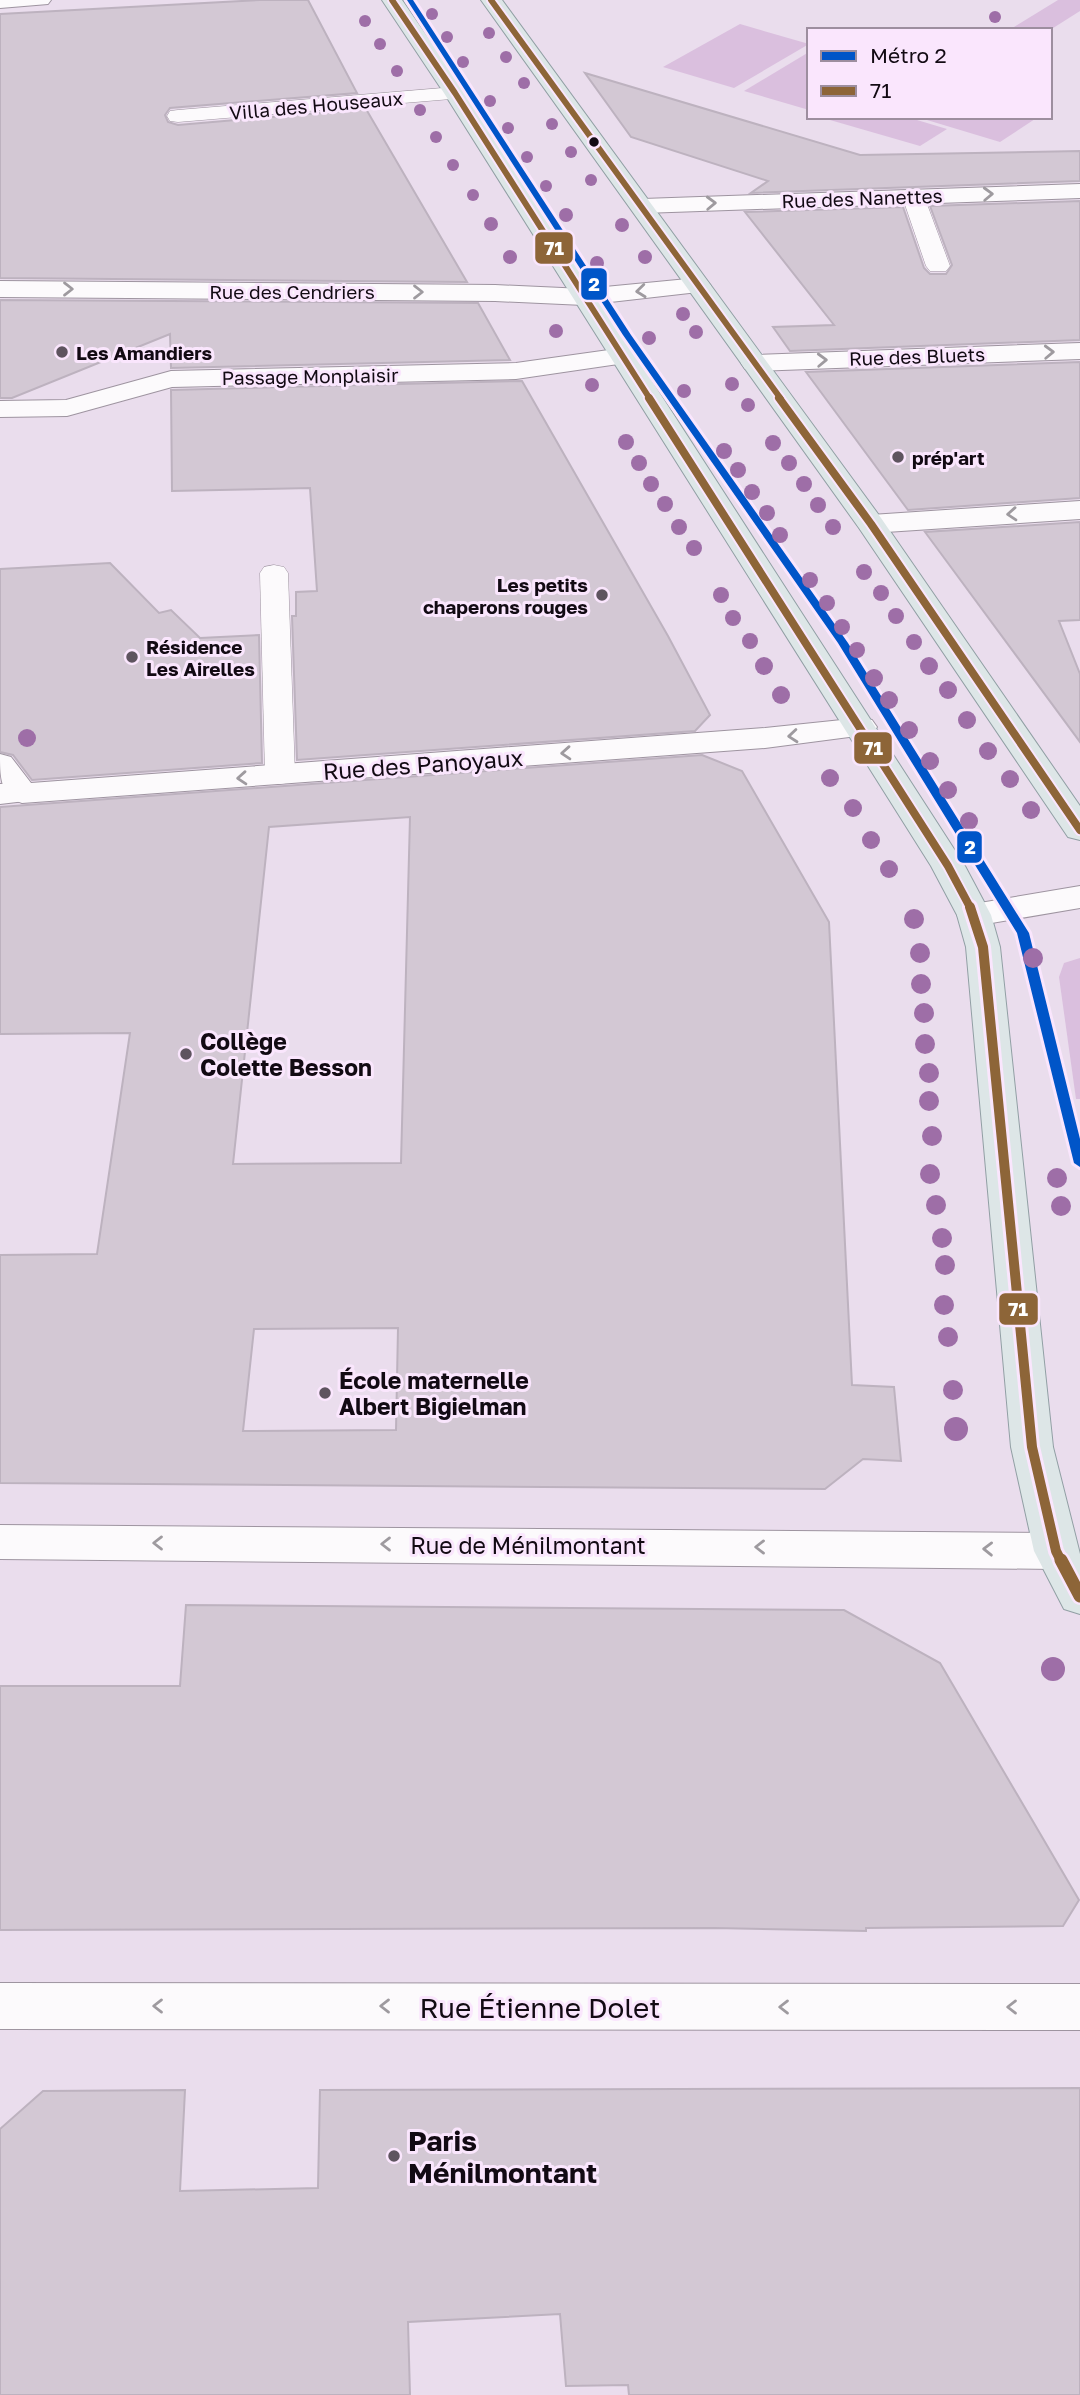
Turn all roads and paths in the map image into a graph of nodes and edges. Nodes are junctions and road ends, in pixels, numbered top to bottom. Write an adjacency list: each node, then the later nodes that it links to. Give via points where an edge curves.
1 (41, 0): 4 (street)
2 (392, 0): 5 (main road)
3 (491, 0): 9 (main road)
4 (0, 2)
5 (455, 93): 6 (lane, Villa des Houseaux); 13 (main road)
6 (178, 116)
7 (1080, 191): 8 (street, Rue des Nanettes, one-way to 7)
8 (913, 196): 9 (street, Rue des Nanettes, one-way to 8); 10 (lane)
9 (643, 206): 11 (main road)
10 (938, 265)
11 (698, 286): 13 (street, Rue des Cendriers, one-way to 13); 16 (main road)
12 (0, 289): 13 (street, Rue des Cendriers, one-way to 13)
13 (584, 297): 15 (main road)
14 (1080, 351): 16 (street, Rue des Bluets, one-way to 14)
15 (623, 356): 17 (street, Passage Monplaisir, via 516,371 171,379 67,408); 21 (main road)
16 (754, 363): 19 (main road)
17 (0, 409)
18 (1080, 510): 19 (street, one-way to 19)
19 (871, 524): 25 (main road)
20 (274, 573): 23 (lane)
21 (861, 727): 23 (street, Rue des Panoyaux, one-way to 23); 27 (main road)
22 (0, 764): 24 (street, Rue des Panoyaux)
23 (280, 775): 24 (street, Rue des Panoyaux, one-way to 24)
24 (11, 794)
25 (1080, 830)
26 (1080, 897): 27 (street)
27 (974, 915): 29 (main road, via 983,947 1031,1447)
28 (0, 1542): 29 (street, Rue de Ménilmontant, one-way to 28)
29 (1068, 1551): 30 (main road)
30 (1080, 1596)
31 (0, 2006): 32 (street, Rue Étienne Dolet, one-way to 31)
32 (1080, 2007)

